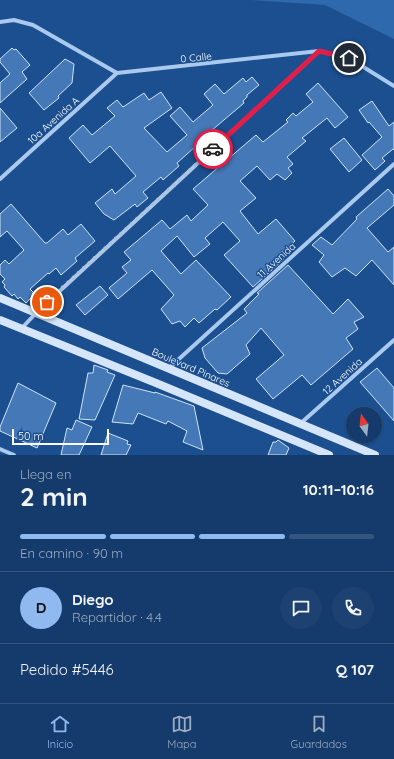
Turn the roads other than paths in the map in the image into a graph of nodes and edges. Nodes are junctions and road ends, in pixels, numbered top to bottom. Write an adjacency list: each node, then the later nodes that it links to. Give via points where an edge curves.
1 (2, 21): 3 (street, via 19,21 33,25)
2 (319, 51): 3 (street, 0 Calle); 4 (street, 0 Calle, via 349,58); 8 (street)
3 (118, 73): 6 (street, 10a Avenida A)
4 (394, 86)
5 (394, 164): 12 (street, 11 Avenida)
6 (0, 179)
7 (0, 298): 8 (street, Boulevard Pinares)
8 (36, 313): 10 (street); 12 (street, Boulevard Pinares)
9 (0, 320): 10 (street)
10 (21, 329): 16 (street)
11 (394, 340): 13 (street, 12 Avenida)
12 (169, 368): 13 (street, Boulevard Pinares)
13 (301, 423): 17 (street, Boulevard Pinares)
14 (0, 449): 15 (street)
15 (14, 455)
16 (329, 455)
17 (375, 455)

